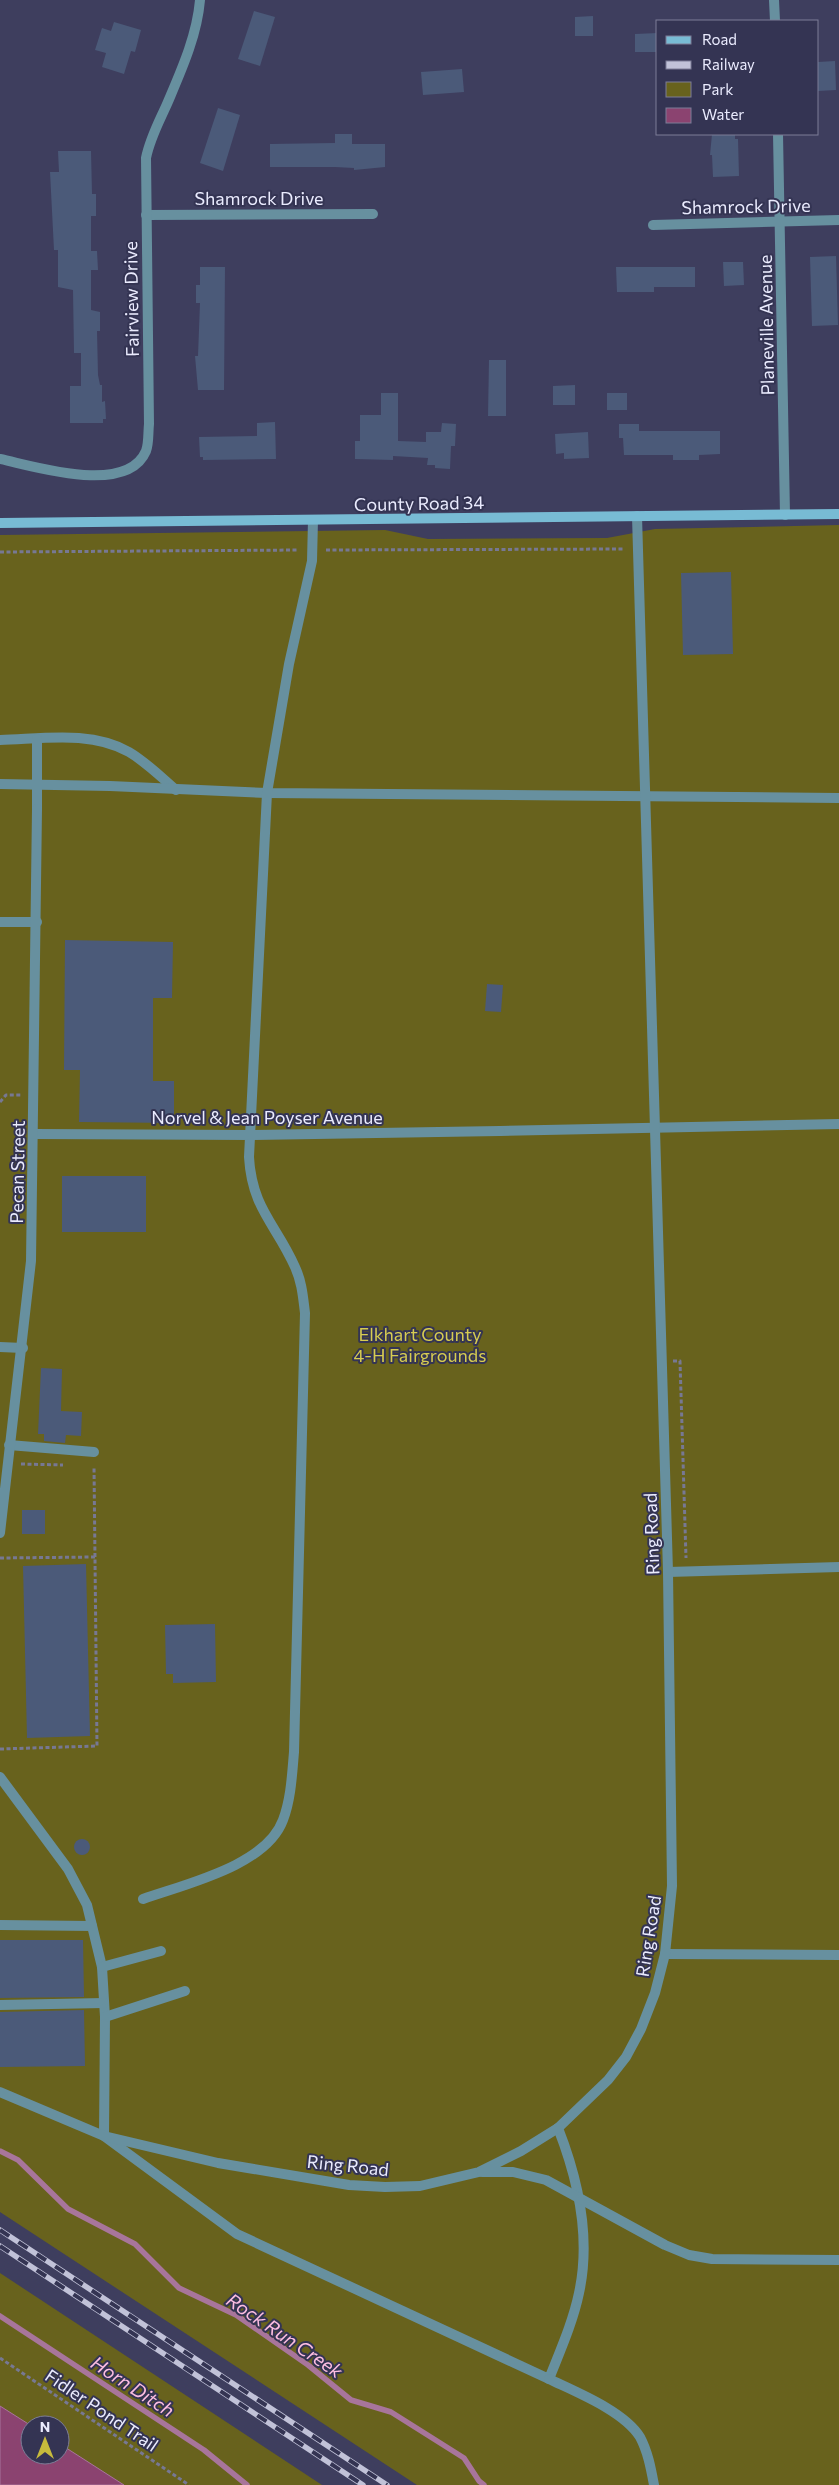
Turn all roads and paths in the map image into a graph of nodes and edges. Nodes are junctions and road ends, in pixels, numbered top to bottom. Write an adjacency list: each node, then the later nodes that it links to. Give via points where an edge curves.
1 (200, 0): 6 (street, Fairview Drive, via 191,42 149,143 145,175)
2 (774, 0): 3 (street)
3 (774, 20)
4 (778, 135): 8 (street, Planeville Avenue)
5 (373, 214): 6 (street, Shamrock Drive)
6 (146, 215): 10 (street, Fairview Drive, via 149,424 148,442 141,460 110,475 91,476)
7 (839, 220): 8 (street, Shamrock Drive)
8 (780, 222): 9 (street, Shamrock Drive); 12 (street, Planeville Avenue)
9 (653, 225)
10 (0, 459)
11 (839, 514): 12 (street, County Road 34)
12 (785, 515): 13 (street, County Road 34)
13 (637, 516): 14 (street, County Road 34); 22 (street, Ring Road)
14 (313, 520): 15 (street, County Road 34); 21 (street, via 312,561 289,664)
15 (0, 523)
16 (38, 739): 17 (street); 19 (street, Pecan Street); 20 (street, via 75,738 113,744 140,759)
17 (0, 740)
18 (0, 784): 19 (street)
19 (38, 784): 20 (street); 25 (street, Pecan Street)
20 (176, 790): 21 (street)
21 (267, 793): 22 (street); 31 (street)
22 (646, 798): 23 (street); 29 (street, Ring Road)
23 (839, 798)
24 (0, 922): 25 (street)
25 (37, 922): 26 (street, Pecan Street)
26 (34, 1096): 27 (path, via 6,1095); 30 (street, Pecan Street)
27 (0, 1102)
28 (839, 1124): 29 (street, Norvel & Jean Poyser Avenue)
29 (656, 1129): 31 (street, Norvel & Jean Poyser Avenue); 34 (street, Ring Road)
30 (34, 1134): 31 (street, Norvel & Jean Poyser Avenue); 33 (street, Pecan Street, via 31,1262)
31 (250, 1134): 48 (street, via 249,1157 254,1194 296,1268 303,1290 305,1313 291,1783 282,1822 267,1844 246,1859)
32 (0, 1347): 33 (street)
33 (22, 1348): 35 (street, Pecan Street)
34 (663, 1361): 44 (street, Ring Road); 45 (path, via 680,1361)
35 (9, 1445): 36 (street); 37 (street, Pecan Street)
36 (94, 1452)
37 (7, 1464): 38 (path); 40 (street, Pecan Street)
38 (65, 1465)
39 (84, 1466): 41 (path, via 94,1466)
40 (0, 1533)
41 (95, 1557): 42 (path); 46 (path, via 97,1746)
42 (0, 1558)
43 (839, 1567): 45 (street)
44 (668, 1572): 45 (street); 52 (street, Ring Road, via 672,1886)
45 (686, 1572)
46 (0, 1749)
47 (0, 1777): 50 (street, via 68,1869 86,1905)
48 (143, 1899)
49 (0, 1926): 50 (street)
50 (92, 1926): 54 (street)
51 (161, 1951): 54 (street)
52 (665, 1954): 53 (street); 60 (street, Ring Road, via 652,2000 626,2057 585,2105)
53 (839, 1955)
54 (102, 1967): 56 (street)
55 (185, 1992): 58 (street)
56 (104, 2003): 57 (street); 58 (street)
57 (0, 2005)
58 (105, 2017): 61 (street)
59 (0, 2092): 61 (street, Ring Road)
60 (558, 2128): 62 (street, Ring Road); 63 (street, via 570,2157)
61 (104, 2136): 62 (street, Ring Road, via 218,2163 349,2185 420,2186); 66 (street, via 237,2234)
62 (479, 2172): 63 (street, via 513,2172 546,2180)
63 (578, 2197): 64 (street, via 689,2255 712,2259); 66 (street, via 585,2239 579,2293)
64 (839, 2260)
65 (0, 2358): 67 (path, Fidler Pond Trail)
66 (549, 2379): 68 (street, via 620,2417 639,2436 649,2459)
67 (189, 2485)
68 (654, 2485)

